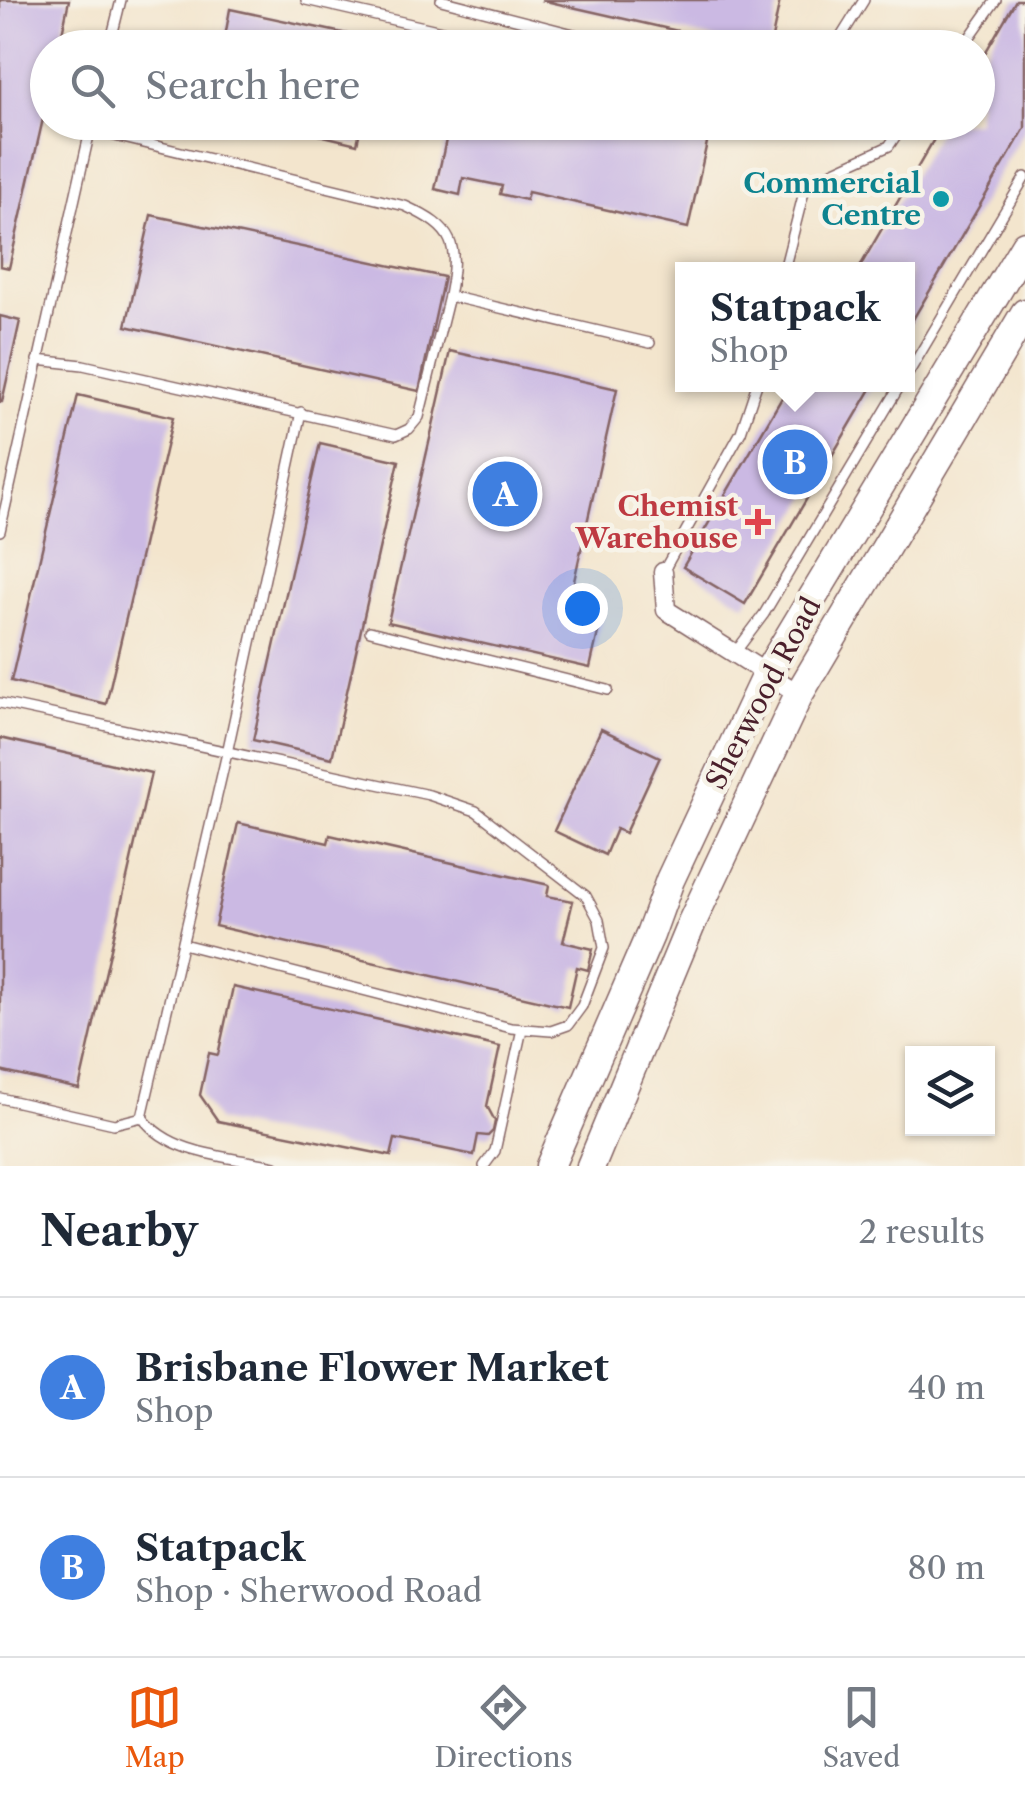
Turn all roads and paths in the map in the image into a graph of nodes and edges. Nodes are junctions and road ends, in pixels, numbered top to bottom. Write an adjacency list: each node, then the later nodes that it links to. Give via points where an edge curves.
1 (121, 0): 6 (lane)
2 (306, 0): 7 (lane)
3 (441, 0): 8 (lane)
4 (864, 0): 9 (lane)
5 (996, 0): 10 (lane)
6 (114, 30)
7 (437, 30)
8 (558, 30)
9 (845, 30)
10 (975, 30)
11 (88, 140): 20 (lane)
12 (146, 140): 17 (lane, via 405,206 433,219 447,232 457,258)
13 (893, 140): 16 (lane, via 806,184)
14 (1025, 177): 21 (lane)
15 (1025, 245): 29 (main road, Sherwood Road)
16 (786, 262)
17 (449, 296): 19 (lane); 24 (lane, via 420,418 409,429 396,435)
18 (1025, 313): 31 (main road, Sherwood Road)
19 (650, 343)
20 (37, 360): 24 (lane); 25 (lane)
21 (915, 362)
22 (754, 392): 26 (lane, via 741,432)
23 (896, 392): 28 (lane)
24 (301, 412): 33 (lane)
25 (0, 531)
26 (663, 572): 28 (street, via 666,610)
27 (370, 632): 30 (lane)
28 (734, 654): 29 (street)
29 (766, 676): 31 (street); 40 (main road, Sherwood Road, via 670,880)
30 (608, 690)
31 (799, 694): 41 (main road, Sherwood Road, via 692,922)
32 (0, 703): 33 (lane)
33 (227, 753): 34 (lane); 35 (lane, via 476,811 586,896 604,948 582,1006 568,1025 550,1032)
34 (183, 944): 35 (lane); 37 (lane)
35 (522, 1029): 39 (lane, via 495,1152)
36 (0, 1098): 37 (lane, via 114,1124)
37 (142, 1117): 38 (lane, via 154,1134 186,1147)
38 (275, 1166)
39 (484, 1166)
40 (550, 1166)
41 (591, 1166)

